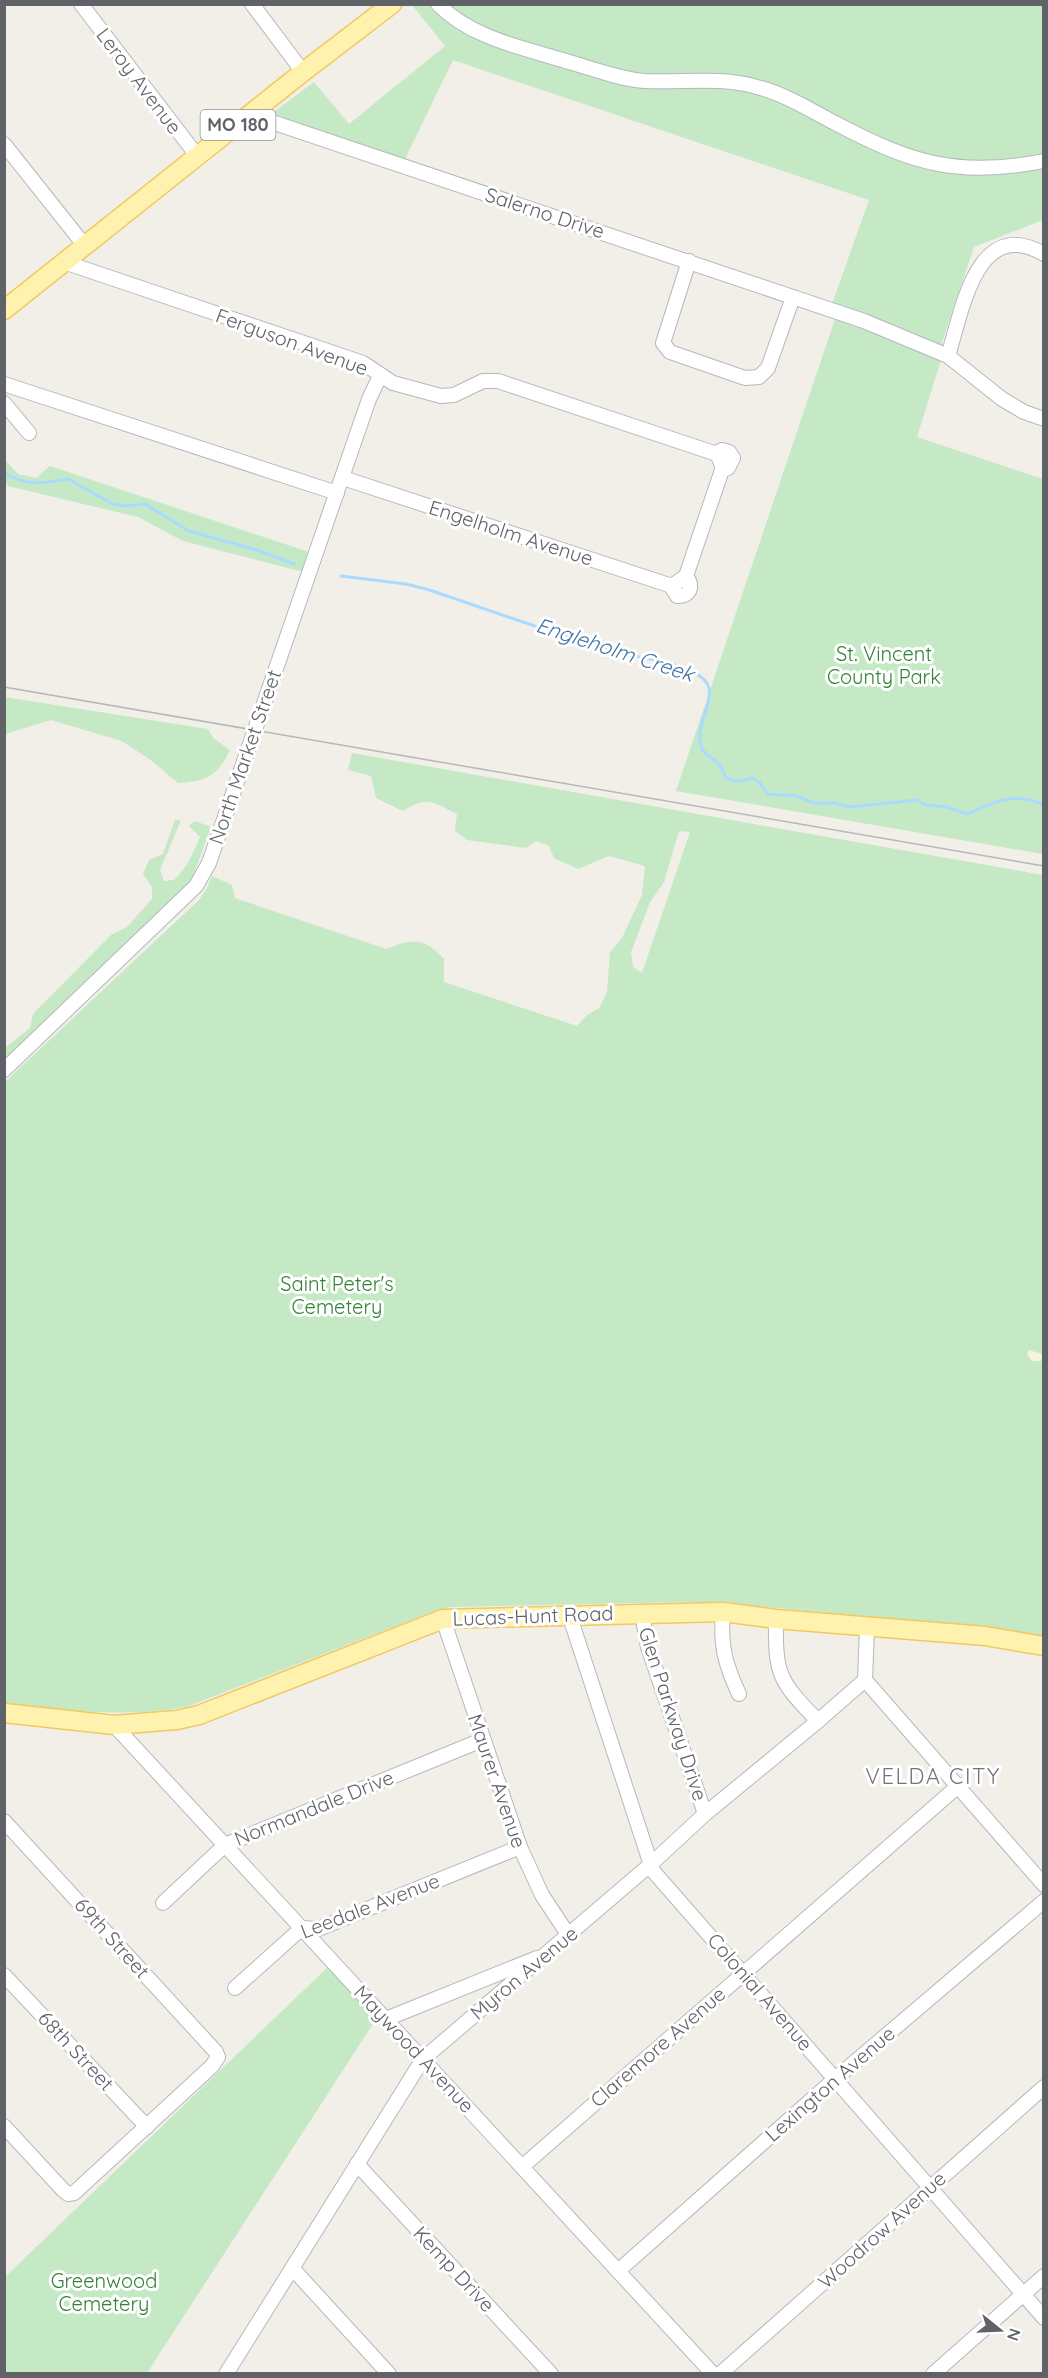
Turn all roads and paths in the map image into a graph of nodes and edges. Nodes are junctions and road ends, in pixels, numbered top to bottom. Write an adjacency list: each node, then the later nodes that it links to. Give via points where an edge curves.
1 (81, 4): 8 (street, Leroy Avenue)
2 (252, 4): 5 (street)
3 (392, 4): 5 (main road, MO 180)
4 (438, 4): 9 (street, via 472,30 614,75 643,81 756,86 782,95 898,154 973,169 1009,168)
5 (303, 72): 6 (main road, MO 180)
6 (251, 115): 8 (main road, MO 180); 12 (street, Salerno Drive)
7 (4, 144): 10 (street)
8 (198, 157): 10 (main road, MO 180)
9 (1044, 161)
10 (85, 246): 13 (main road, MO 180)
11 (1044, 254): 16 (street, via 1015,245 998,248 983,261 974,276)
12 (689, 261): 14 (street, Salerno Drive); 14 (street, via 663,343 670,352 734,374 759,377 768,368)
13 (64, 262): 15 (main road, MO 180); 17 (street, Ferguson Avenue, via 363,363)
14 (792, 297): 16 (street, Salerno Drive, via 840,311)
15 (4, 310)
16 (948, 357): 20 (street, Salerno Drive, via 1002,399)
17 (381, 376): 22 (street, North Market Street); 24 (street, Ferguson Avenue, via 441,396 454,395 483,381 498,381 719,461)
18 (4, 384): 23 (street)
19 (4, 403): 21 (street)
20 (1044, 419)
21 (29, 433)
22 (342, 478): 23 (street, North Market Street); 24 (street, Engelholm Avenue)
23 (337, 493): 25 (street, North Market Street, via 202,878)
24 (678, 582)
25 (4, 1070)
26 (723, 1612): 28 (main road, Lucas-Hunt Road); 30 (main road, Lucas-Hunt Road); 34 (street, via 721,1633 726,1666)
27 (569, 1614): 28 (main road, Lucas-Hunt Road); 29 (main road, Lucas-Hunt Road); 44 (street, Colonial Avenue)
28 (642, 1614): 40 (street, Glen Parkway Drive, via 648,1647)
29 (443, 1619): 37 (main road, Lucas-Hunt Road, via 199,1715); 38 (street, Maurer Avenue)
30 (776, 1619): 31 (main road, Lucas-Hunt Road); 36 (street, via 775,1653 780,1674 791,1693)
31 (867, 1627): 32 (main road, Lucas-Hunt Road, via 985,1636); 33 (street)
32 (1044, 1646)
33 (865, 1680): 36 (street, Myron Avenue); 39 (street)
34 (739, 1694)
35 (4, 1713): 37 (main road, Lucas-Hunt Road)
36 (818, 1722): 40 (street, Myron Avenue)
37 (114, 1725): 42 (street, Maywood Avenue)
38 (482, 1740): 42 (street, Normandale Drive); 43 (street, Maurer Avenue)
39 (957, 1787): 45 (street); 51 (street, Claremore Avenue)
40 (705, 1814): 44 (street, Myron Avenue)
41 (4, 1821): 59 (street, 69th Street, via 216,2052 218,2057 212,2066)
42 (225, 1845): 47 (street, Normandale Drive); 48 (street, Maywood Avenue)
43 (520, 1847): 48 (street, Leedale Avenue, via 318,1929); 49 (street, Maurer Avenue, via 542,1895)
44 (651, 1864): 49 (street, Myron Avenue); 51 (street, Colonial Avenue, via 653,1871)
45 (1044, 1885)
46 (1044, 1901): 56 (street, Lexington Avenue)
47 (163, 1903)
48 (302, 1928): 53 (street, Leedale Avenue); 54 (street, Maywood Avenue)
49 (569, 1936): 50 (street, Myron Avenue)
50 (546, 1954): 54 (street); 55 (street, Myron Avenue)
51 (743, 1972): 56 (street, Colonial Avenue); 61 (street, Claremore Avenue)
52 (4, 1975): 59 (street, 68th Street)
53 (235, 1988)
54 (386, 2019): 55 (street, Maywood Avenue)
55 (423, 2059): 60 (street, Myron Avenue); 61 (street, Maywood Avenue)
56 (836, 2078): 62 (street, Colonial Avenue); 64 (street, Lexington Avenue)
57 (1044, 2087): 62 (street, Woodrow Avenue)
58 (4, 2126): 59 (street, via 68,2194 74,2193)
59 (147, 2127)
60 (357, 2164): 63 (street, Myron Avenue); 70 (street, Kemp Drive)
61 (523, 2166): 64 (street, Maywood Avenue)
62 (930, 2188): 66 (street, Colonial Avenue); 72 (street, Woodrow Avenue)
63 (293, 2269): 68 (street, Myron Avenue); 69 (street)
64 (618, 2271): 71 (street, Maywood Avenue)
65 (1044, 2276): 66 (street)
66 (1023, 2294): 67 (street, Colonial Avenue); 73 (street)
67 (1044, 2318)
68 (226, 2373)
69 (389, 2373)
70 (551, 2373)
71 (713, 2373)
72 (720, 2373)
73 (933, 2373)

